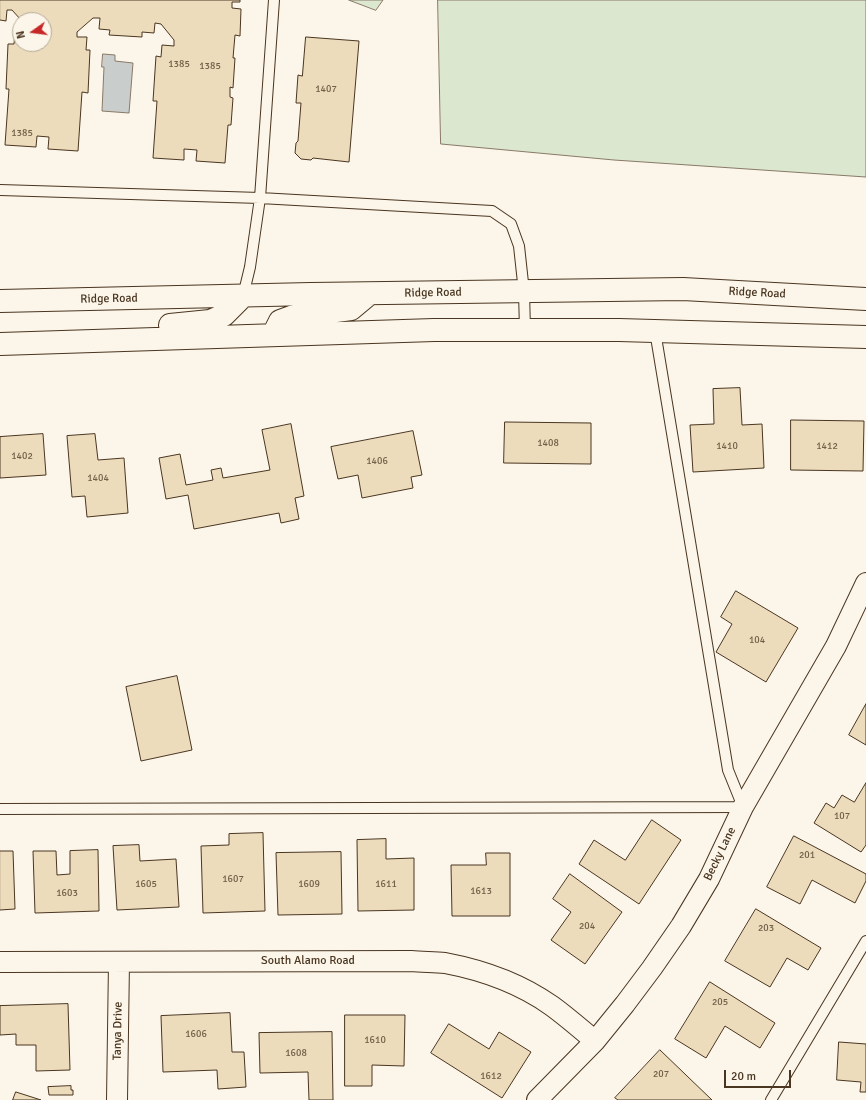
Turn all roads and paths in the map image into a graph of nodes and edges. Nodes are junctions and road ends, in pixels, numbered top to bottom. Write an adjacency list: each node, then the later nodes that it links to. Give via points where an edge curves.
1 (274, 0): 3 (lane)
2 (0, 190): 3 (lane)
3 (260, 198): 4 (lane, via 492,211 511,224 519,246); 6 (lane)
4 (524, 292): 5 (main road, Ridge Road); 7 (main road, Ridge Road, via 684,289); 9 (lane)
5 (369, 294): 6 (main road, Ridge Road); 11 (main road, via 351,309 291,317 280,322)
6 (243, 296): 8 (main road, Ridge Road); 13 (main road, via 224,315 210,321 154,326)
7 (866, 299)
8 (0, 301)
9 (525, 330): 10 (main road); 11 (main road, via 434,330)
10 (655, 331): 12 (main road); 16 (lane, via 728,770)
11 (273, 336): 13 (main road)
12 (866, 337)
13 (135, 340): 14 (main road)
14 (0, 344)
15 (866, 583): 16 (street, Becky Lane, via 836,646)
16 (743, 807): 17 (lane); 21 (street, Becky Lane, via 709,879 681,926)
17 (0, 809)
18 (866, 941): 24 (lane)
19 (0, 962): 20 (street, South Alamo Road)
20 (119, 962): 21 (street, South Alamo Road, via 444,963 500,978 526,990 552,1006); 22 (street, Tanya Drive)
21 (595, 1041): 23 (street, Becky Lane)
22 (117, 1100)
23 (537, 1100)
24 (771, 1100)

